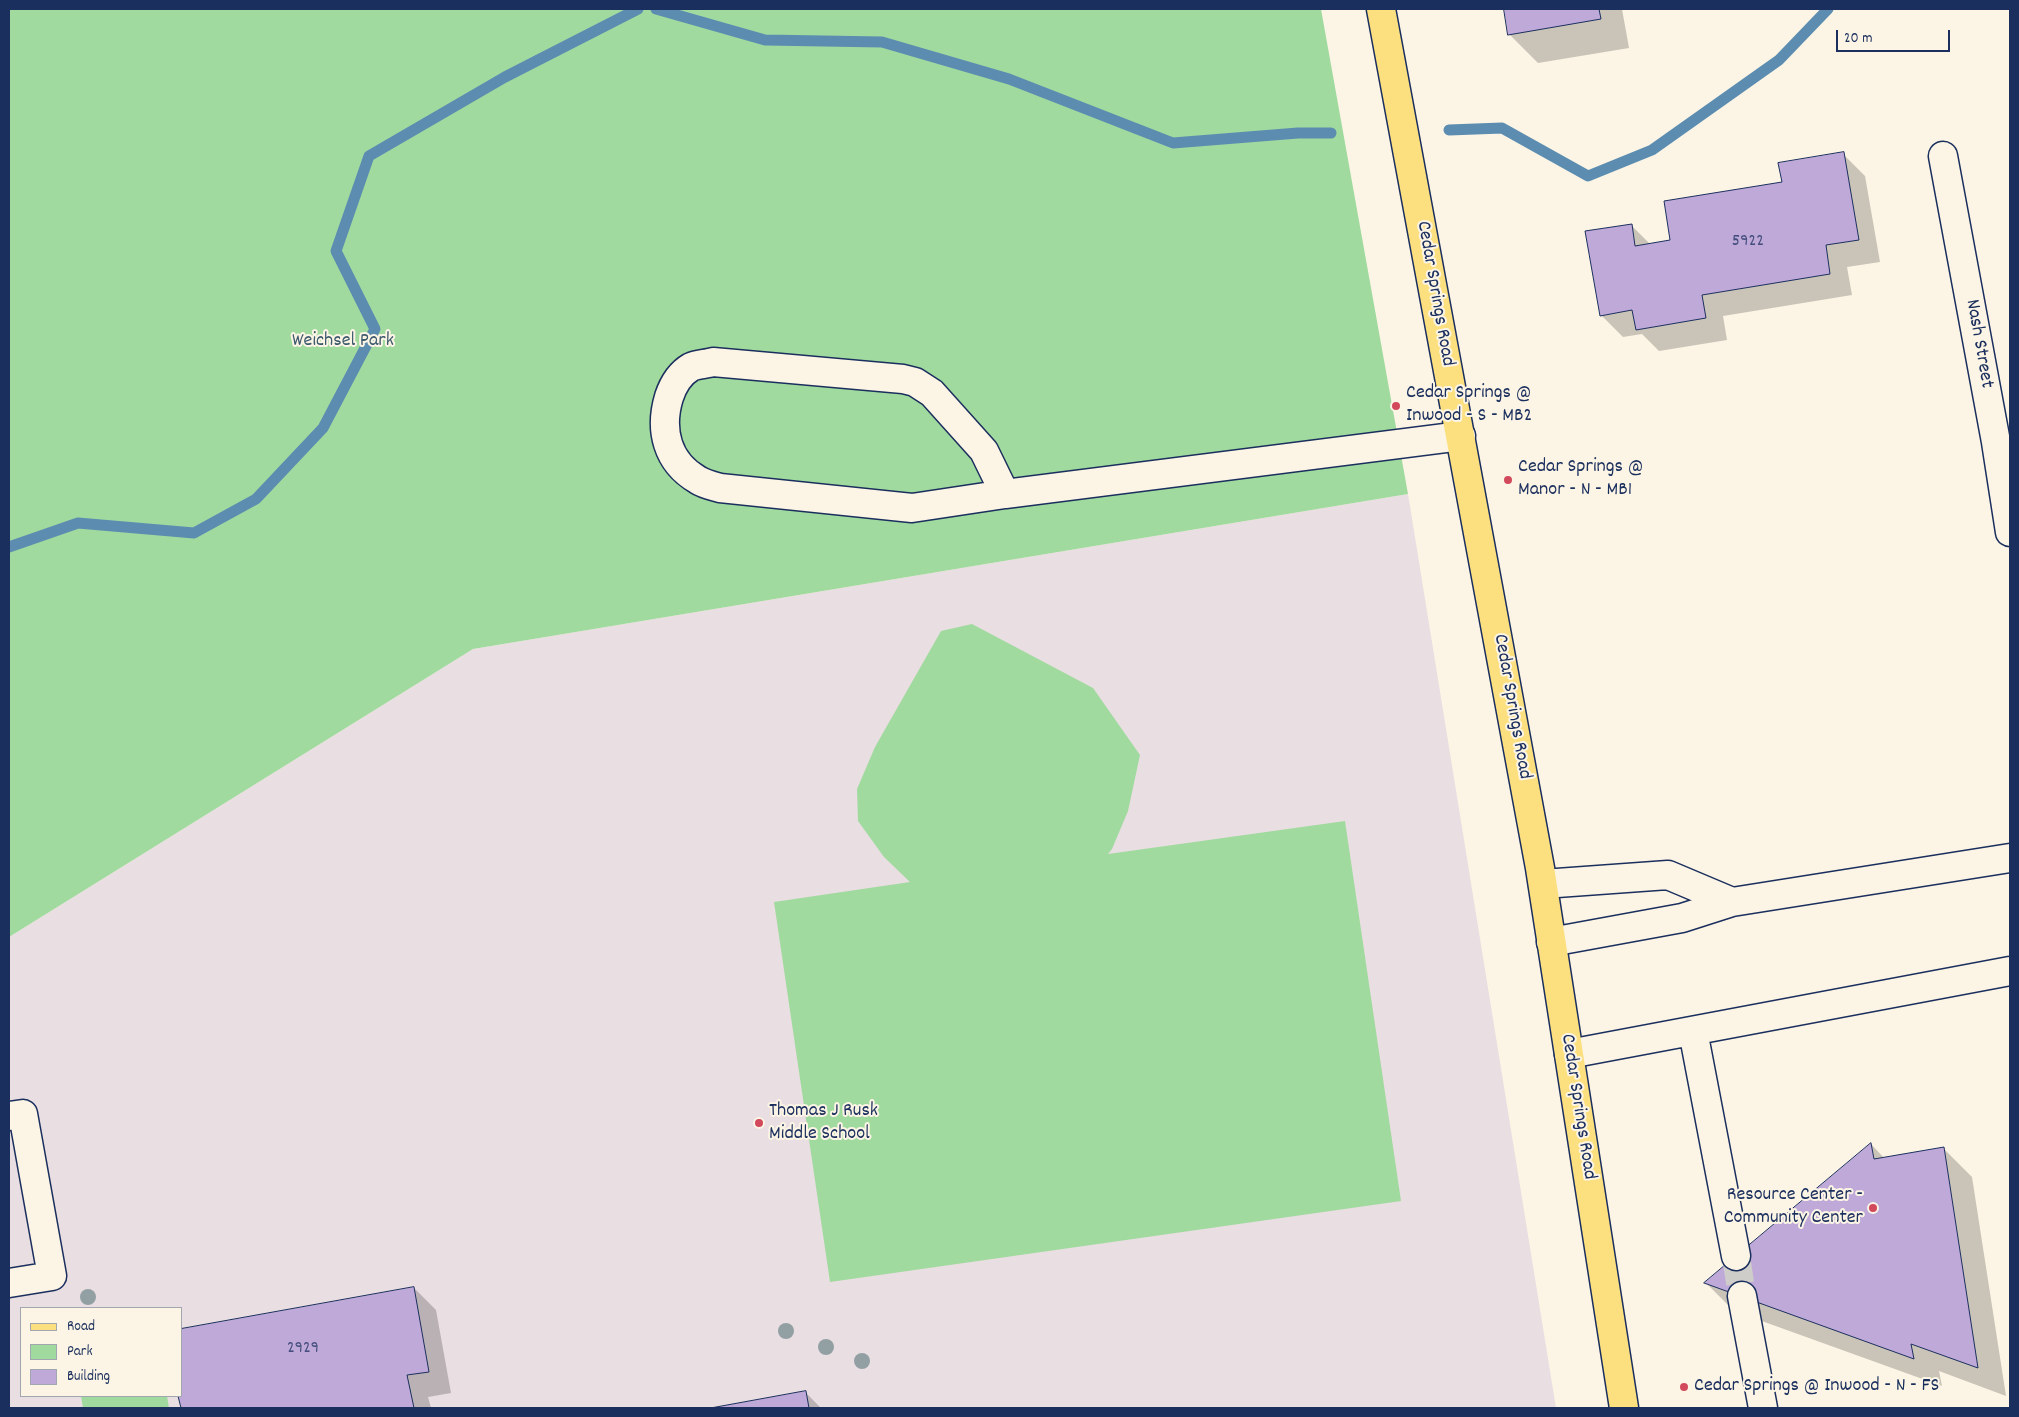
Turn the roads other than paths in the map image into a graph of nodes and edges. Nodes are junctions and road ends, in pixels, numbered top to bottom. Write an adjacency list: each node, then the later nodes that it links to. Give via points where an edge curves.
1 (1381, 9): 3 (main road, Cedar Springs Road)
2 (1943, 156): 4 (street, Nash Street)
3 (1461, 436): 5 (street); 8 (main road, Cedar Springs Road)
4 (2003, 441): 6 (street, Nash Street)
5 (1005, 494): 5 (street, via 984,451 932,393 914,382 713,362 691,367 674,383 667,404 664,426 669,448 681,467 699,481 720,488 912,508)
6 (2010, 532)
7 (2010, 858): 9 (street)
8 (1543, 884): 9 (street, via 1668,875); 10 (main road, Cedar Springs Road)
9 (1732, 902): 10 (street, via 1682,918)
10 (1552, 942): 13 (main road, Cedar Springs Road)
11 (2010, 971): 12 (street)
12 (1693, 1031): 13 (street); 15 (street)
13 (1569, 1054): 18 (main road, Cedar Springs Road)
14 (9, 1116): 16 (street, via 23,1114 52,1276)
15 (1736, 1256)
16 (9, 1284)
17 (1742, 1296): 19 (street)
18 (1624, 1408)
19 (1763, 1408)

